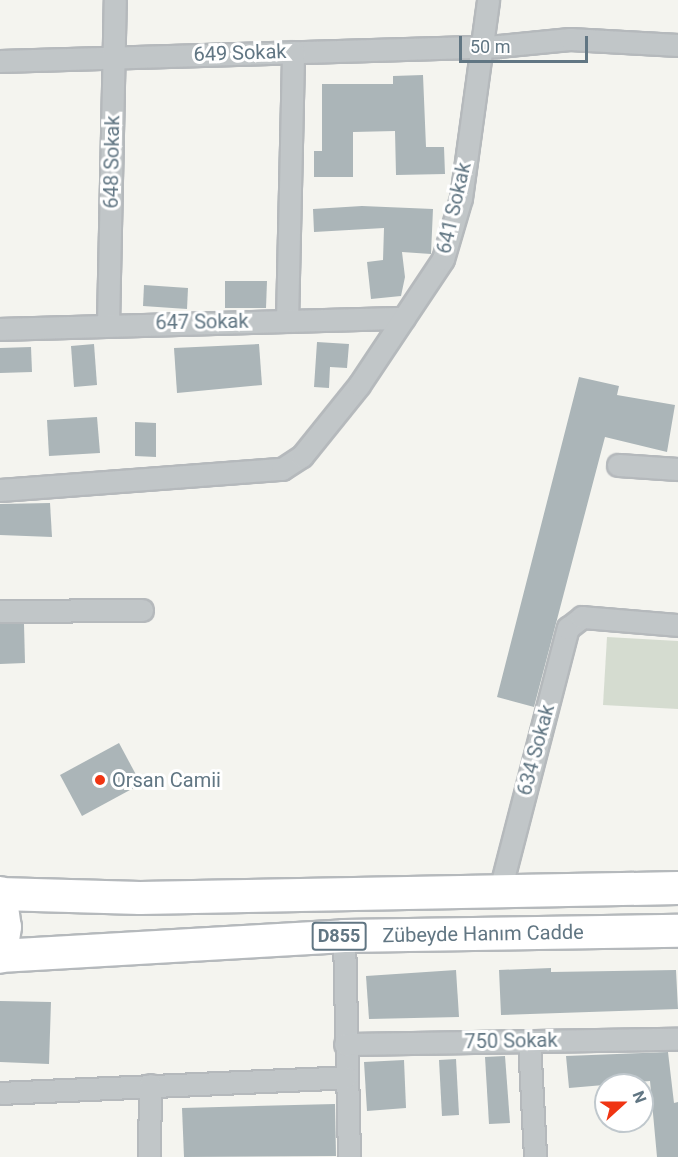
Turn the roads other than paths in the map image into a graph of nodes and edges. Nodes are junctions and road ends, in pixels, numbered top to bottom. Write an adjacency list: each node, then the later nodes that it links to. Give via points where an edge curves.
1 (115, 0): 6 (street, 648 Sokak)
2 (488, 0): 4 (street, 641 Sokak)
3 (678, 45): 4 (street, 649 Sokak, via 570,39)
4 (481, 46): 5 (street, 649 Sokak); 8 (street, 641 Sokak, via 458,208 443,259)
5 (293, 52): 6 (street, 649 Sokak); 9 (street)
6 (114, 57): 7 (street, 649 Sokak); 10 (street, 648 Sokak)
7 (0, 61)
8 (404, 318): 9 (street, 647 Sokak); 14 (street, 641 Sokak, via 359,386 302,456 282,469)
9 (286, 321): 10 (street, 647 Sokak)
10 (108, 324): 11 (street, 647 Sokak)
11 (0, 329)
12 (618, 465): 13 (street)
13 (678, 469)
14 (0, 490)
15 (142, 610): 16 (street)
16 (0, 611)
17 (678, 625): 19 (street, 634 Sokak, via 582,617 568,628)
18 (678, 888): 19 (highway, D855)
19 (500, 890): 20 (highway, D855, via 140,898)
20 (0, 894): 23 (highway, D855, via 5,927)
21 (678, 931): 22 (highway, Zübeyde Hanım Cadde / D855)
22 (344, 936): 23 (highway, Zübeyde Hanım Cadde / D855); 26 (street)
23 (0, 956)
24 (678, 1039): 25 (street, 750 Sokak)
25 (529, 1041): 26 (street, 750 Sokak); 32 (street)
26 (345, 1044): 27 (street)
27 (346, 1077): 28 (street); 31 (street)
28 (150, 1085): 29 (street); 30 (street)
29 (0, 1093)
30 (149, 1157)
31 (349, 1157)
32 (535, 1157)

